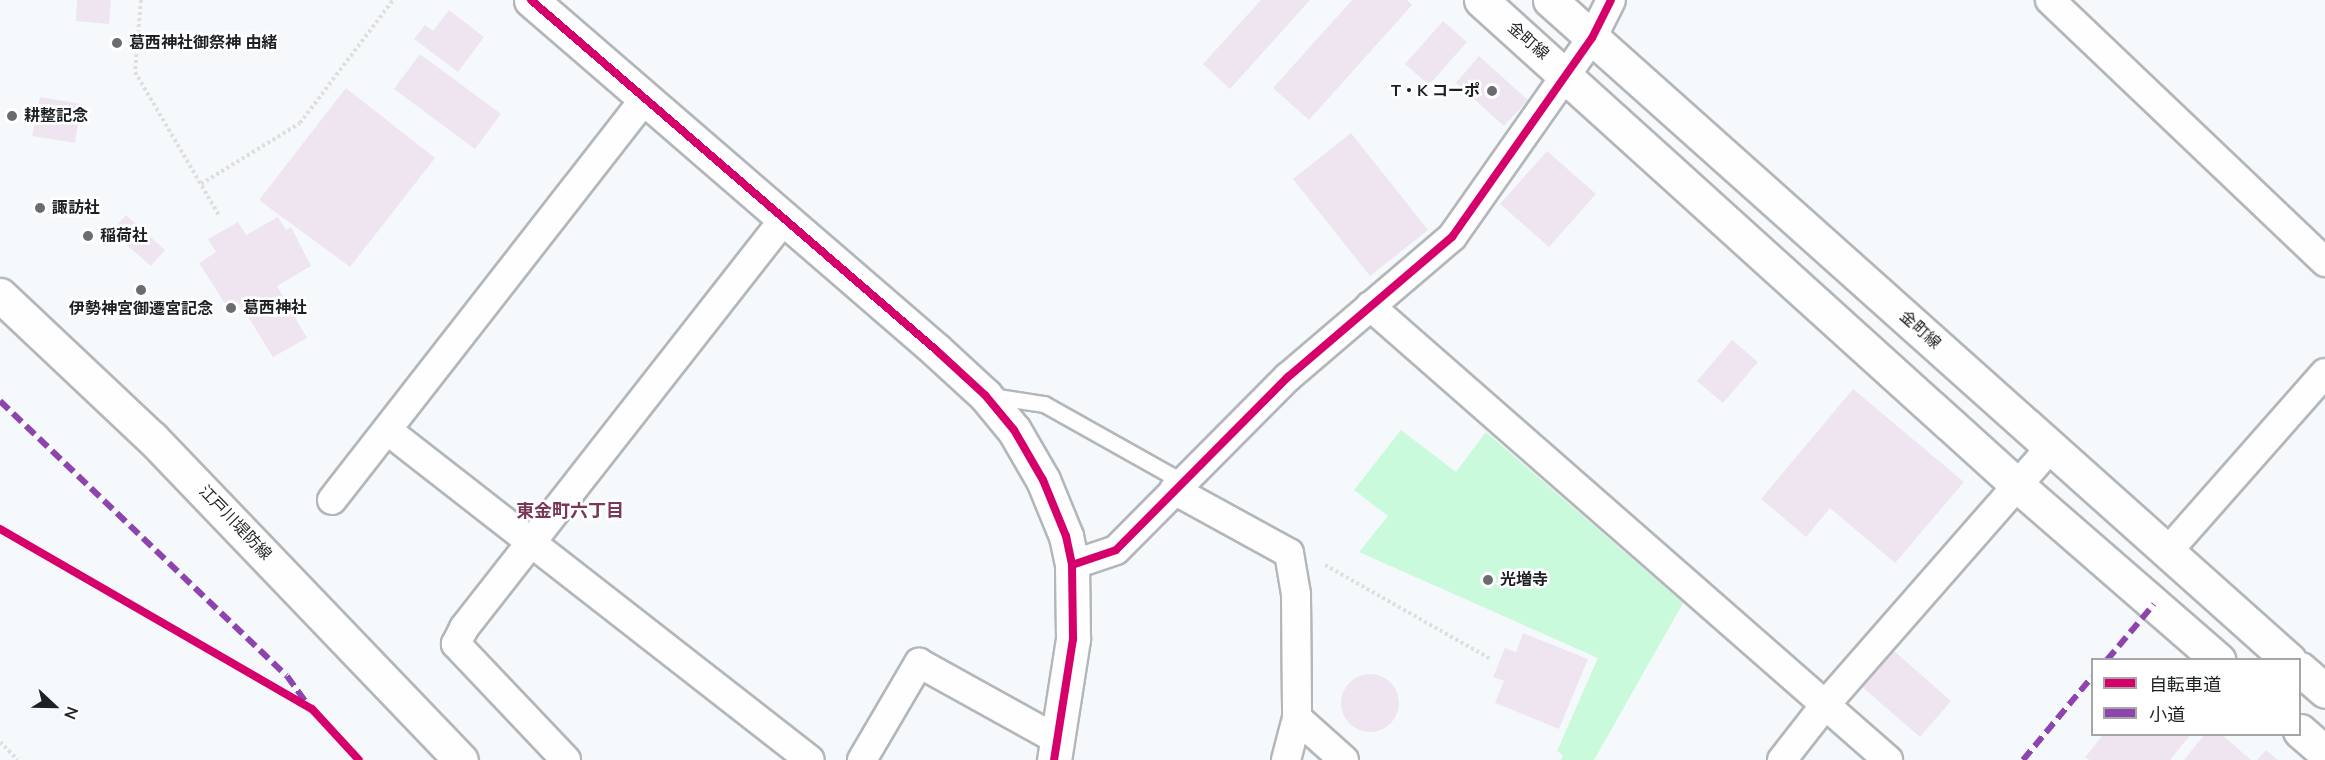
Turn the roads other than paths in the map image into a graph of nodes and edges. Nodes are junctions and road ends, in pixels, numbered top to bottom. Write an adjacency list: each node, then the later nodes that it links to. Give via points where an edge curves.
1 (531, 0): 9 (main road)
2 (1481, 0): 8 (main road, 金町線)
3 (1550, 0): 7 (main road, 金町線)
4 (1611, 0): 7 (street)
5 (1631, 0): 7 (street)
6 (2050, 0): 11 (street)
7 (1592, 38): 8 (street); 17 (main road, 金町線)
8 (1566, 74): 13 (street, via 1452,237); 18 (main road, 金町線)
9 (644, 100): 10 (main road); 16 (street)
10 (785, 218): 15 (main road); 21 (street)
11 (2325, 262)
12 (0, 295): 33 (main road, 江戸川堤防線, via 152,438)
13 (1370, 306): 19 (street, via 1288,377); 28 (street)
14 (2325, 373): 22 (street)
15 (986, 395): 19 (lane, via 1044,404); 23 (main road, via 1014,430 1043,480 1066,536)
16 (387, 430): 20 (street); 21 (street)
17 (2051, 447): 18 (street); 22 (main road, 金町線)
18 (2017, 485): 24 (main road, 金町線); 28 (street)
19 (1179, 486): 23 (street, via 1116,550); 29 (street, via 1289,553 1296,594)
20 (332, 500)
21 (530, 543): 34 (street, via 464,628 456,644); 35 (street)
22 (2168, 552): 25 (main road, 金町線)
23 (1072, 565): 31 (main road, via 1073,639)
24 (2216, 658)
25 (2287, 658)
26 (2301, 670): 27 (main road)
27 (2325, 691)
28 (1825, 705): 39 (street); 40 (street)
29 (1297, 717): 37 (street); 38 (street)
30 (2301, 731): 32 (main road)
31 (1056, 750): 36 (street, via 919,663)
32 (2325, 753)
33 (461, 760)
34 (566, 760)
35 (810, 760)
36 (862, 760)
37 (1286, 760)
38 (1344, 760)
39 (1782, 760)
40 (1888, 760)

